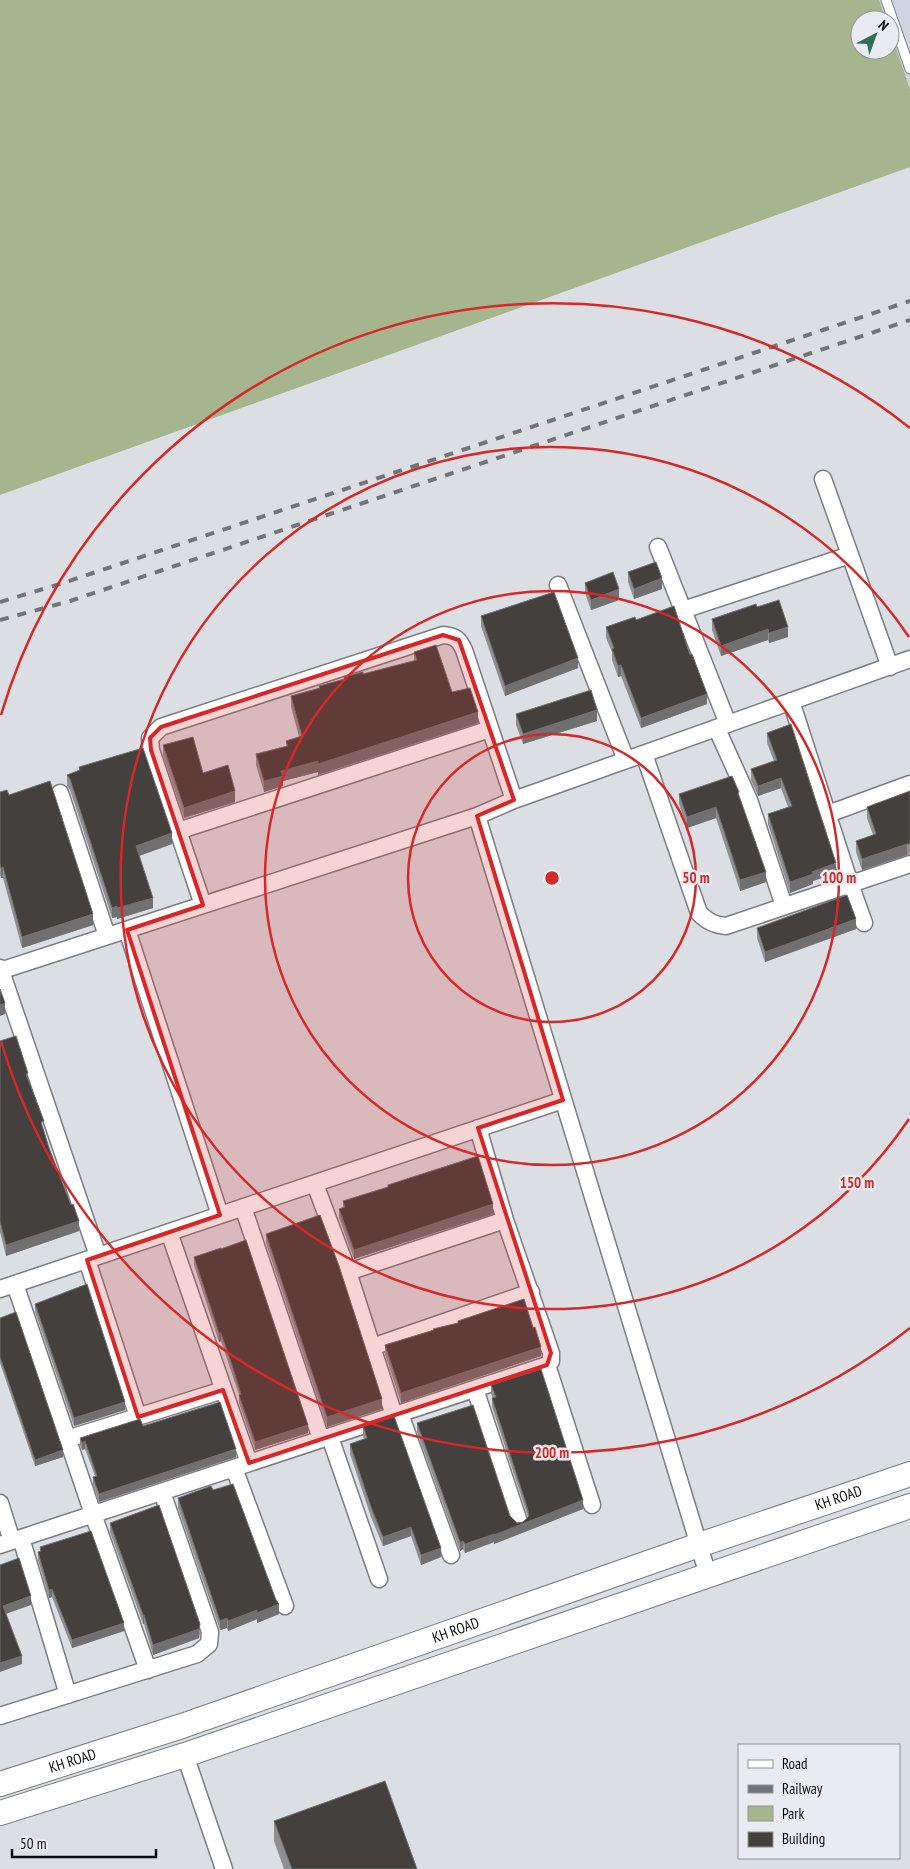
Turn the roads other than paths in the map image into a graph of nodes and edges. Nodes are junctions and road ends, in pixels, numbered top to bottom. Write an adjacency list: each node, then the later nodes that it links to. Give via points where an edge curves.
1 (886, 0): 2 (lane)
2 (910, 69)
3 (823, 479): 5 (street)
4 (658, 547): 7 (street)
5 (850, 555): 7 (street); 9 (street)
6 (558, 585): 14 (street)
7 (683, 610): 11 (street)
8 (910, 659): 9 (street)
9 (890, 667): 10 (street)
10 (791, 701): 11 (street); 18 (street)
11 (723, 726): 13 (street); 24 (street)
12 (490, 729): 17 (street); 20 (street); 20 (street, via 459,640 442,635 161,727 150,738 150,750)
13 (644, 754): 14 (street); 24 (street, via 699,913 717,925 726,926)
14 (626, 760): 17 (street)
15 (910, 784): 18 (street)
16 (60, 794): 27 (street)
17 (514, 800): 19 (street)
18 (828, 814): 22 (street)
19 (477, 816): 23 (street); 29 (street)
20 (178, 831): 23 (street)
21 (910, 864): 22 (street)
22 (850, 884): 24 (street); 25 (street)
23 (203, 905): 26 (street)
24 (784, 906)
25 (864, 924)
26 (127, 930): 27 (street); 33 (street)
27 (107, 936): 28 (street)
28 (0, 970): 36 (street)
29 (563, 1100): 30 (street); 57 (street)
30 (478, 1128): 31 (street); 34 (street)
31 (315, 1184): 32 (street); 37 (street)
32 (243, 1207): 33 (street); 46 (street)
33 (220, 1215): 35 (street)
34 (505, 1220): 37 (street); 39 (street)
35 (169, 1232): 36 (street); 43 (street)
36 (93, 1258): 38 (street); 45 (street)
37 (348, 1272): 40 (street)
38 (8, 1286): 47 (street)
39 (531, 1292): 40 (street); 41 (street, via 551,1353 552,1360)
40 (372, 1347): 44 (street)
41 (547, 1365): 42 (street); 52 (street)
42 (475, 1389): 44 (street); 55 (street)
43 (223, 1390): 45 (street); 48 (street)
44 (398, 1414): 46 (street); 58 (street)
45 (138, 1417): 47 (street)
46 (325, 1438): 48 (street); 60 (street)
47 (68, 1439): 54 (street)
48 (242, 1466): 50 (street); 61 (street)
49 (910, 1474): 57 (main road, KH ROAD)
50 (162, 1492): 54 (street); 62 (street, via 210,1632 209,1644 204,1650)
51 (0, 1503): 56 (street)
52 (592, 1504)
53 (910, 1506): 59 (main road, KH ROAD)
54 (93, 1514): 56 (street); 62 (street)
55 (519, 1522)
56 (11, 1541): 63 (street)
57 (699, 1544): 59 (street); 66 (main road, KH ROAD, via 182,1726)
58 (452, 1555)
59 (708, 1575): 65 (main road, KH ROAD)
60 (379, 1579)
61 (285, 1606)
62 (148, 1670): 63 (street)
63 (68, 1695): 64 (street)
64 (0, 1716)
65 (185, 1755): 67 (main road, KH ROAD); 68 (street)
66 (0, 1784)
67 (0, 1813)
68 (224, 1869)

